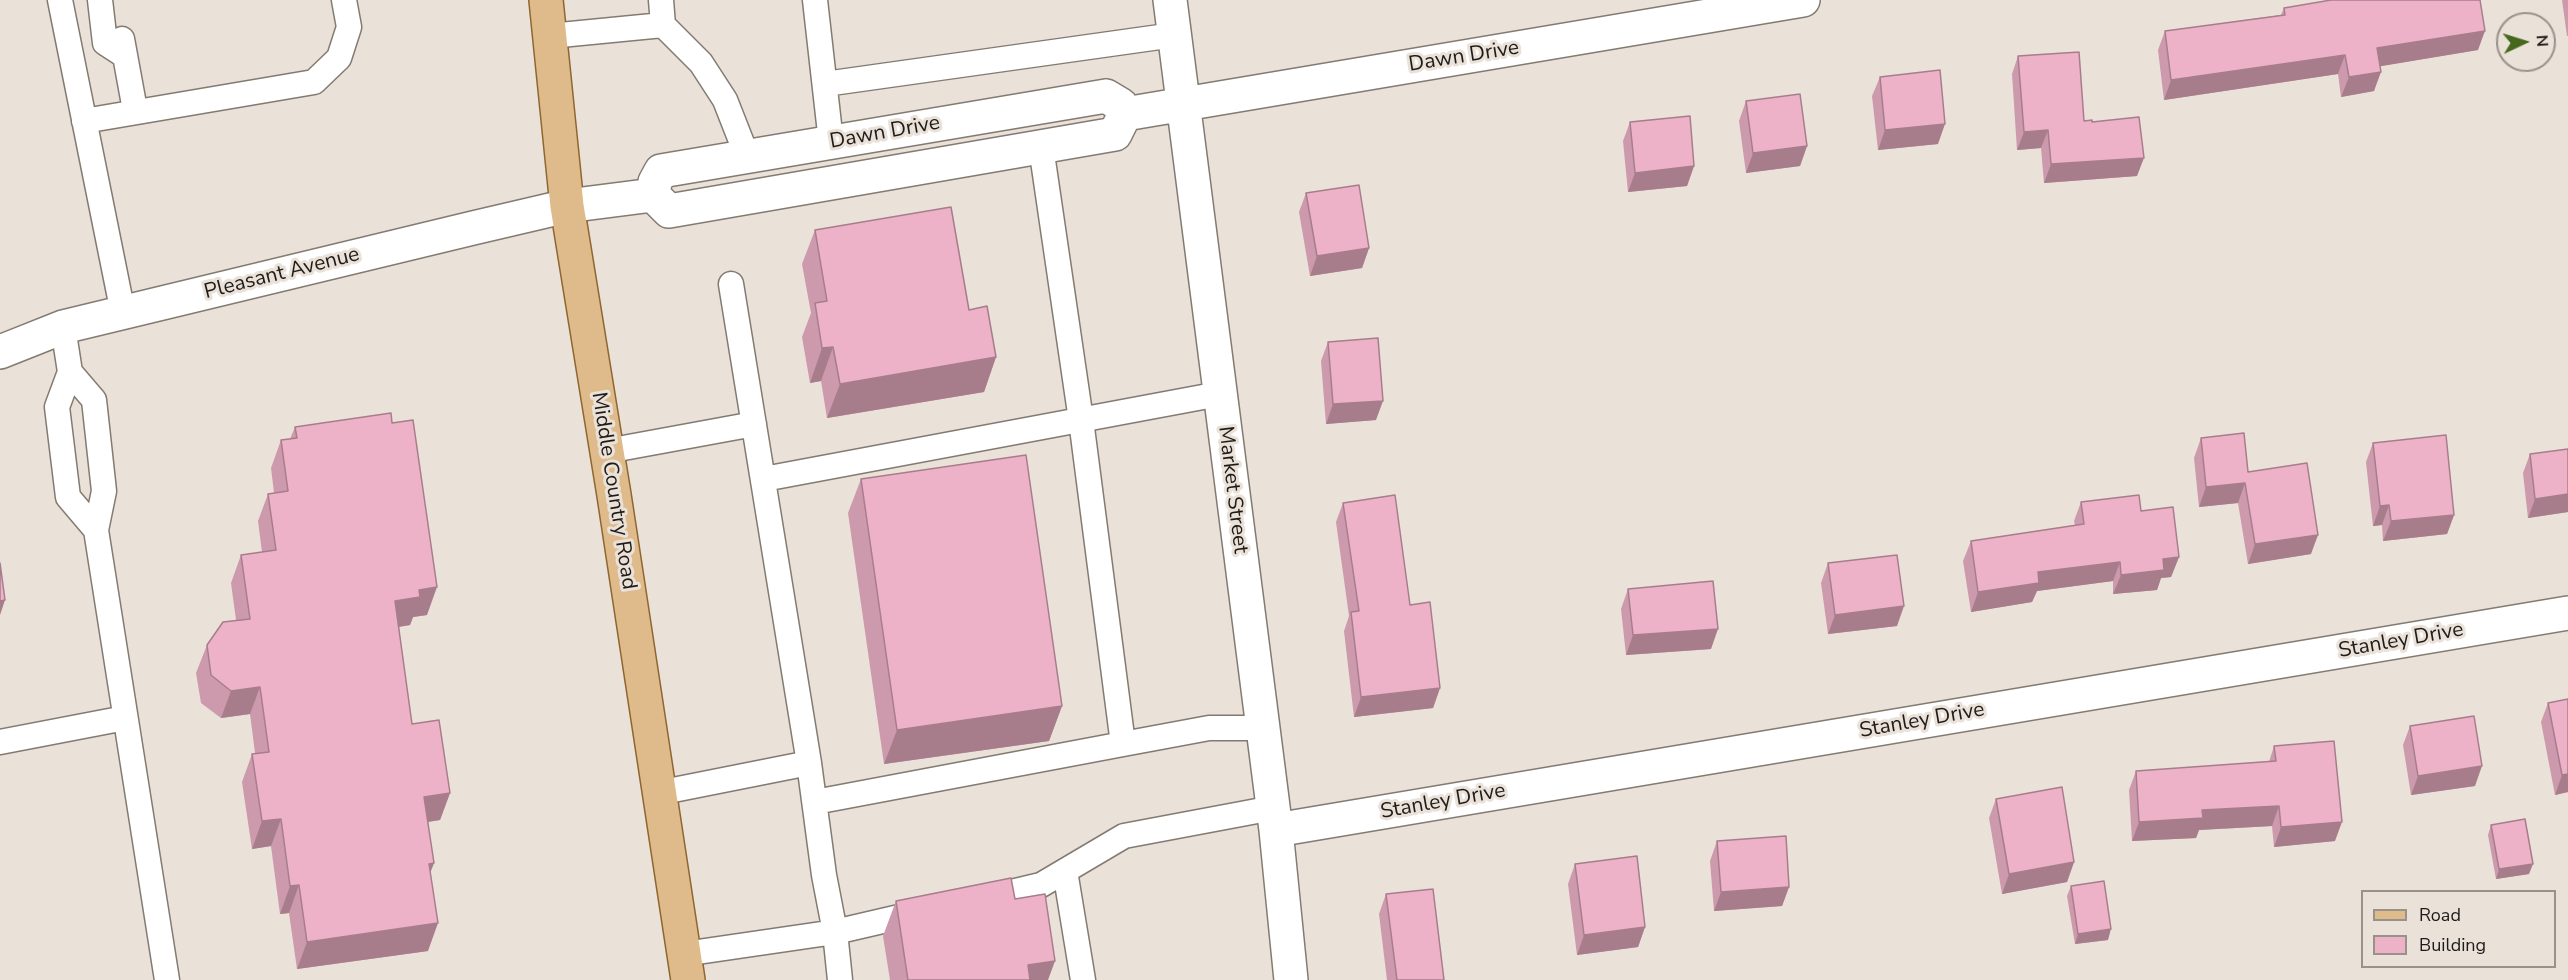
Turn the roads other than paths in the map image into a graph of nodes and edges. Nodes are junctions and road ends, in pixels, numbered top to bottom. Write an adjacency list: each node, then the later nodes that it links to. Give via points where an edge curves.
1 (60, 0): 16 (lane)
2 (100, 0): 14 (lane, via 105,43 124,48)
3 (344, 0): 14 (lane, via 350,27 339,58 314,82)
4 (546, 0): 11 (main road, Middle Country Road)
5 (661, 0): 9 (lane)
6 (815, 0): 12 (lane)
7 (1170, 0): 10 (street, Market Street)
8 (1803, 0): 13 (street, Dawn Drive)
9 (663, 25): 11 (lane); 19 (lane, via 701,63 725,100)
10 (1174, 35): 12 (lane); 13 (street, Market Street)
11 (550, 36): 21 (main road, Middle Country Road)
12 (825, 84): 17 (lane)
13 (1181, 104): 15 (street, Dawn Drive); 27 (street, Market Street)
14 (135, 110): 16 (lane)
15 (1125, 114): 17 (street, Dawn Drive, via 1121,105 1106,96); 18 (street, Dawn Drive, via 1115,134)
16 (84, 121): 23 (lane)
17 (831, 142): 19 (street, Dawn Drive)
18 (1041, 147): 20 (street, Dawn Drive, via 669,211); 28 (lane)
19 (747, 156): 20 (street, Dawn Drive, via 661,171)
20 (653, 195): 21 (street)
21 (567, 206): 23 (street, Pleasant Avenue); 30 (main road, Middle Country Road)
22 (731, 284): 29 (lane)
23 (123, 313): 24 (street, Pleasant Avenue)
24 (63, 327): 25 (street, Pleasant Avenue); 26 (lane)
25 (0, 352)
26 (70, 372): 32 (lane, via 94,400 104,491); 32 (lane, via 57,407 68,496)
27 (1219, 394): 28 (lane); 35 (street, Market Street)
28 (1081, 420): 31 (lane); 37 (lane)
29 (754, 424): 30 (lane); 31 (lane)
30 (607, 451): 39 (main road, Middle Country Road)
31 (764, 479): 38 (lane)
32 (96, 530): 34 (lane)
33 (2568, 613): 41 (street, Stanley Drive)
34 (126, 718): 36 (lane); 45 (lane)
35 (1263, 728): 37 (lane, via 1209,728); 41 (street, Market Street)
36 (0, 742)
37 (1123, 744): 40 (lane)
38 (809, 763): 39 (lane); 40 (lane)
39 (658, 793): 44 (main road, Middle Country Road)
40 (816, 802): 43 (lane, via 824,875)
41 (1275, 819): 42 (lane, via 1124,836); 48 (street, Market Street)
42 (1065, 871): 43 (lane, via 1041,885); 47 (lane)
43 (836, 932): 44 (lane); 46 (lane)
44 (686, 967)
45 (167, 980)
46 (840, 980)
47 (1083, 980)
48 (1291, 980)

